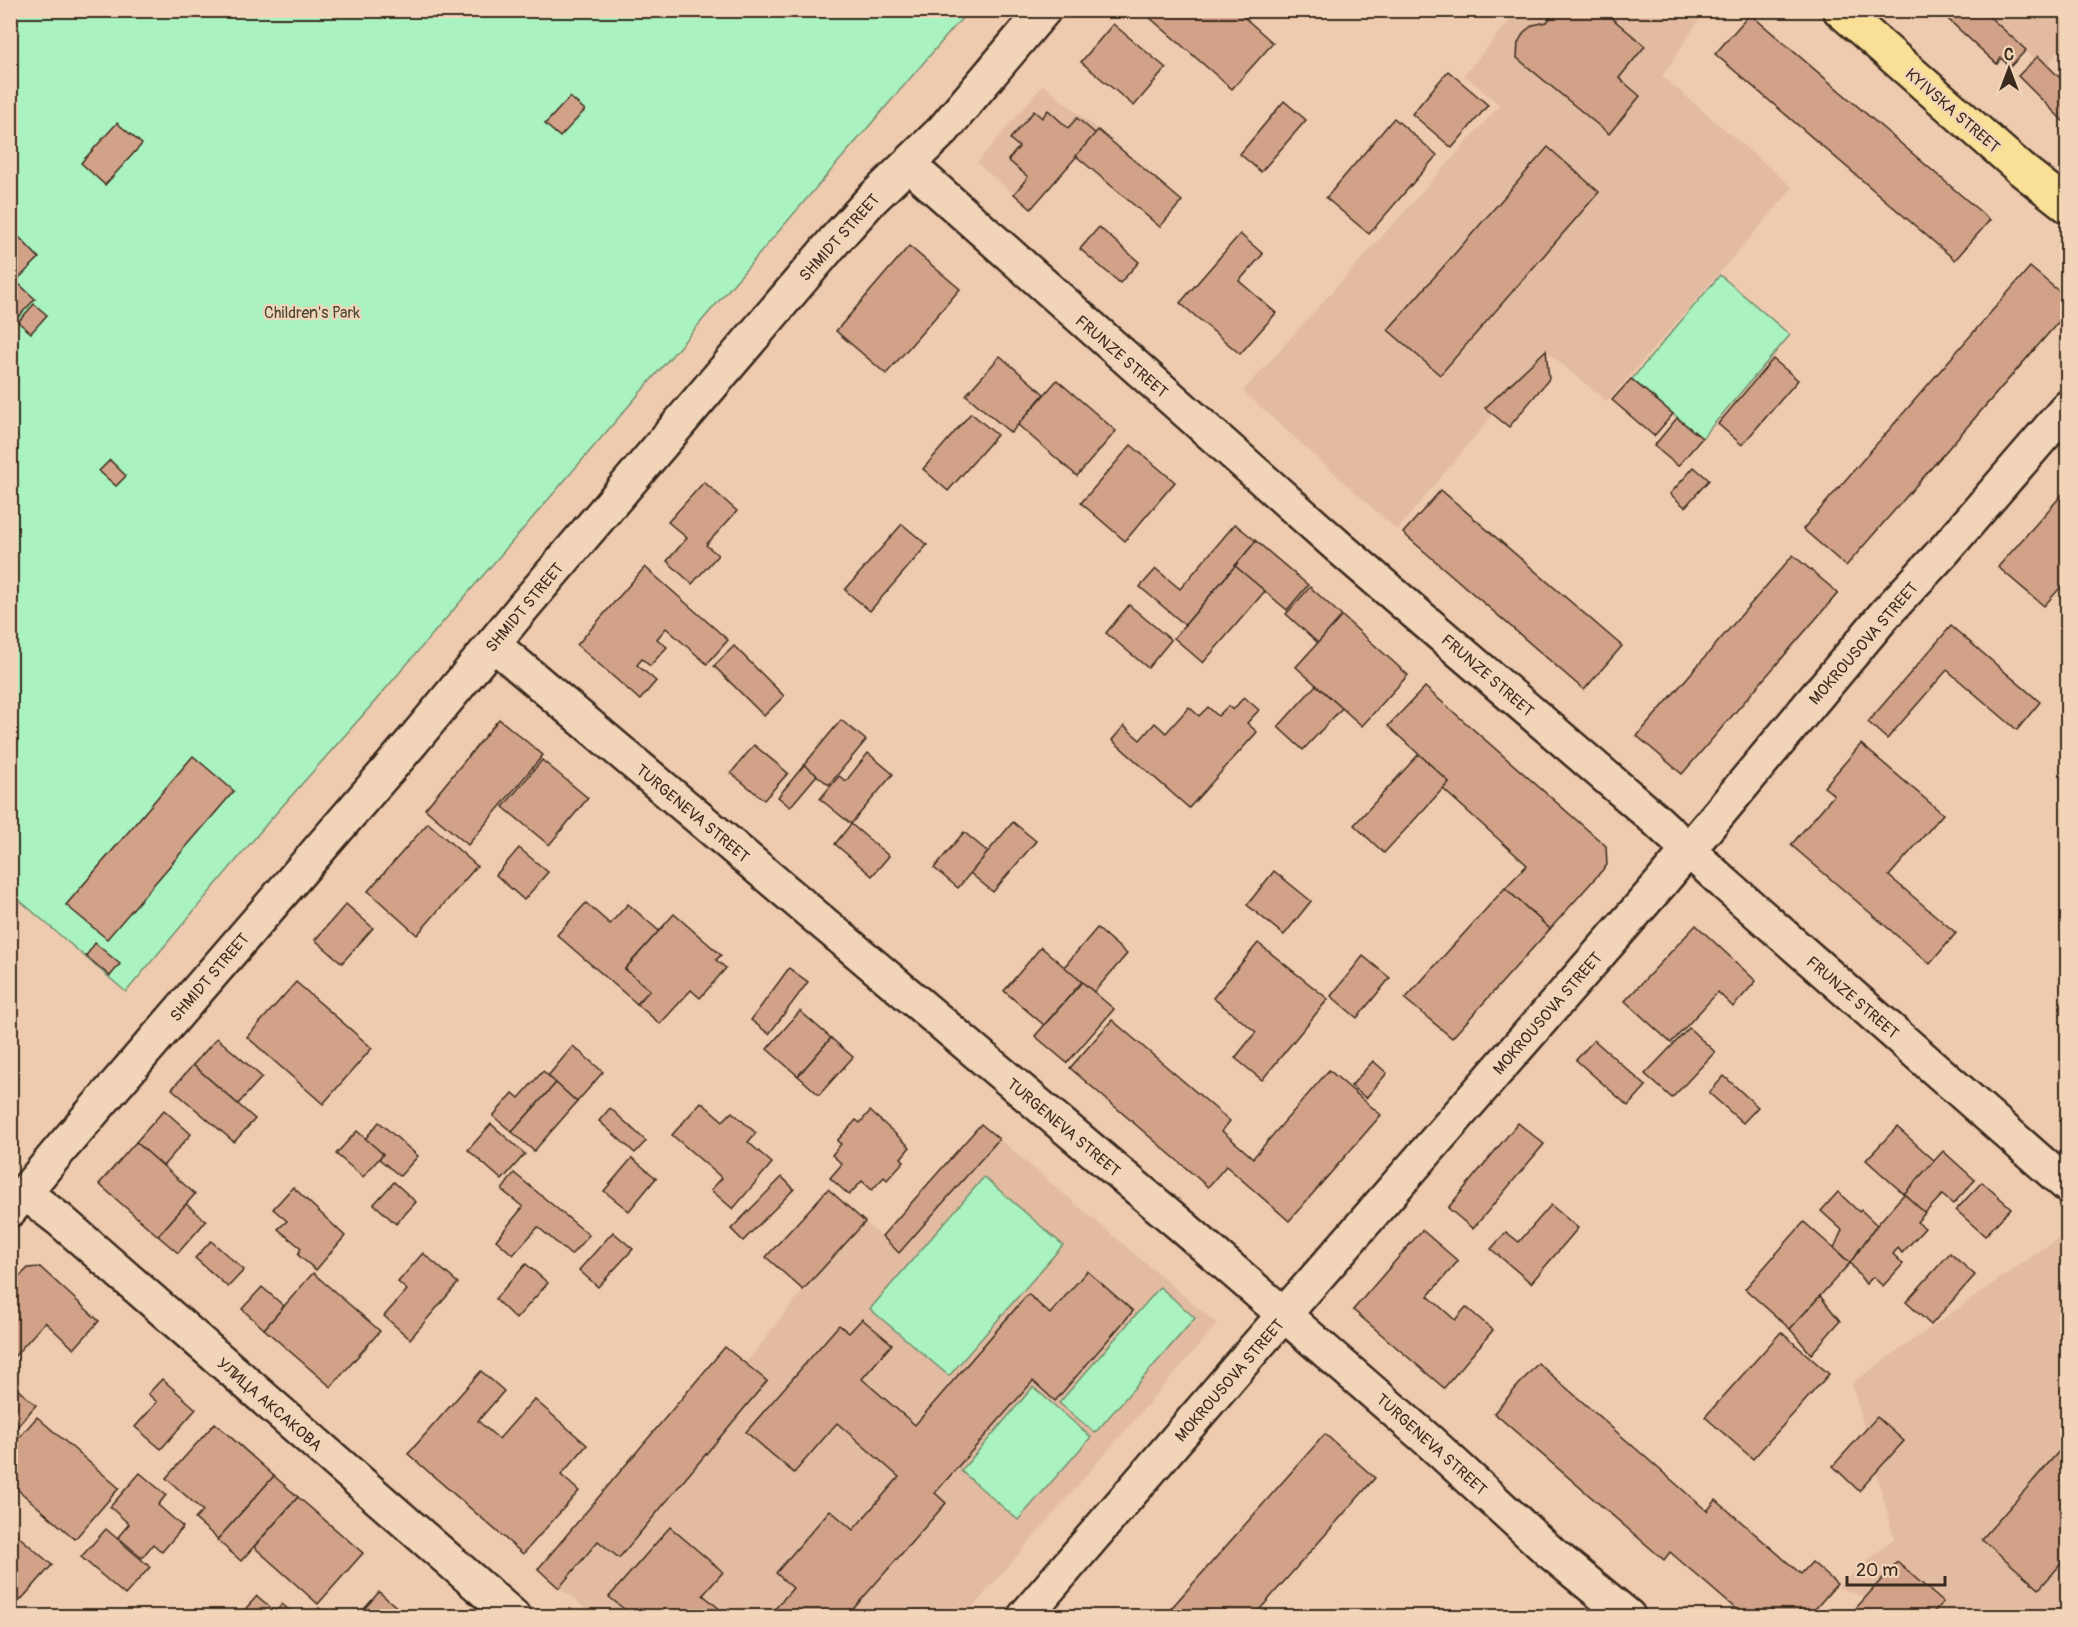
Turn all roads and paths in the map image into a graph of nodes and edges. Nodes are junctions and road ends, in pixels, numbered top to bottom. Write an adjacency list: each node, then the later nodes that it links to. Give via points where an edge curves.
1 (1044, 10): 3 (street, SHMIDT STREET)
2 (1840, 10): 4 (main road, KYIVSKA STREET)
3 (909, 165): 6 (street, SHMIDT STREET, via 835,240); 7 (street, FRUNZE STREET, via 1341,549)
4 (2067, 207)
5 (2067, 407): 7 (street, MOKROUSOVA STREET, via 1944,552 1886,613)
6 (493, 644): 9 (street, SHMIDT STREET); 10 (street, TURGENEVA STREET)
7 (1688, 850): 8 (street, FRUNZE STREET); 10 (street, MOKROUSOVA STREET)
8 (2067, 1186)
9 (18, 1201): 11 (street, УЛИЦА АКСАКОВА, via 69,1227)
10 (1284, 1315): 12 (street, MOKROUSOVA STREET); 13 (street, TURGENEVA STREET)
11 (513, 1617)
12 (1025, 1617)
13 (1628, 1617)

